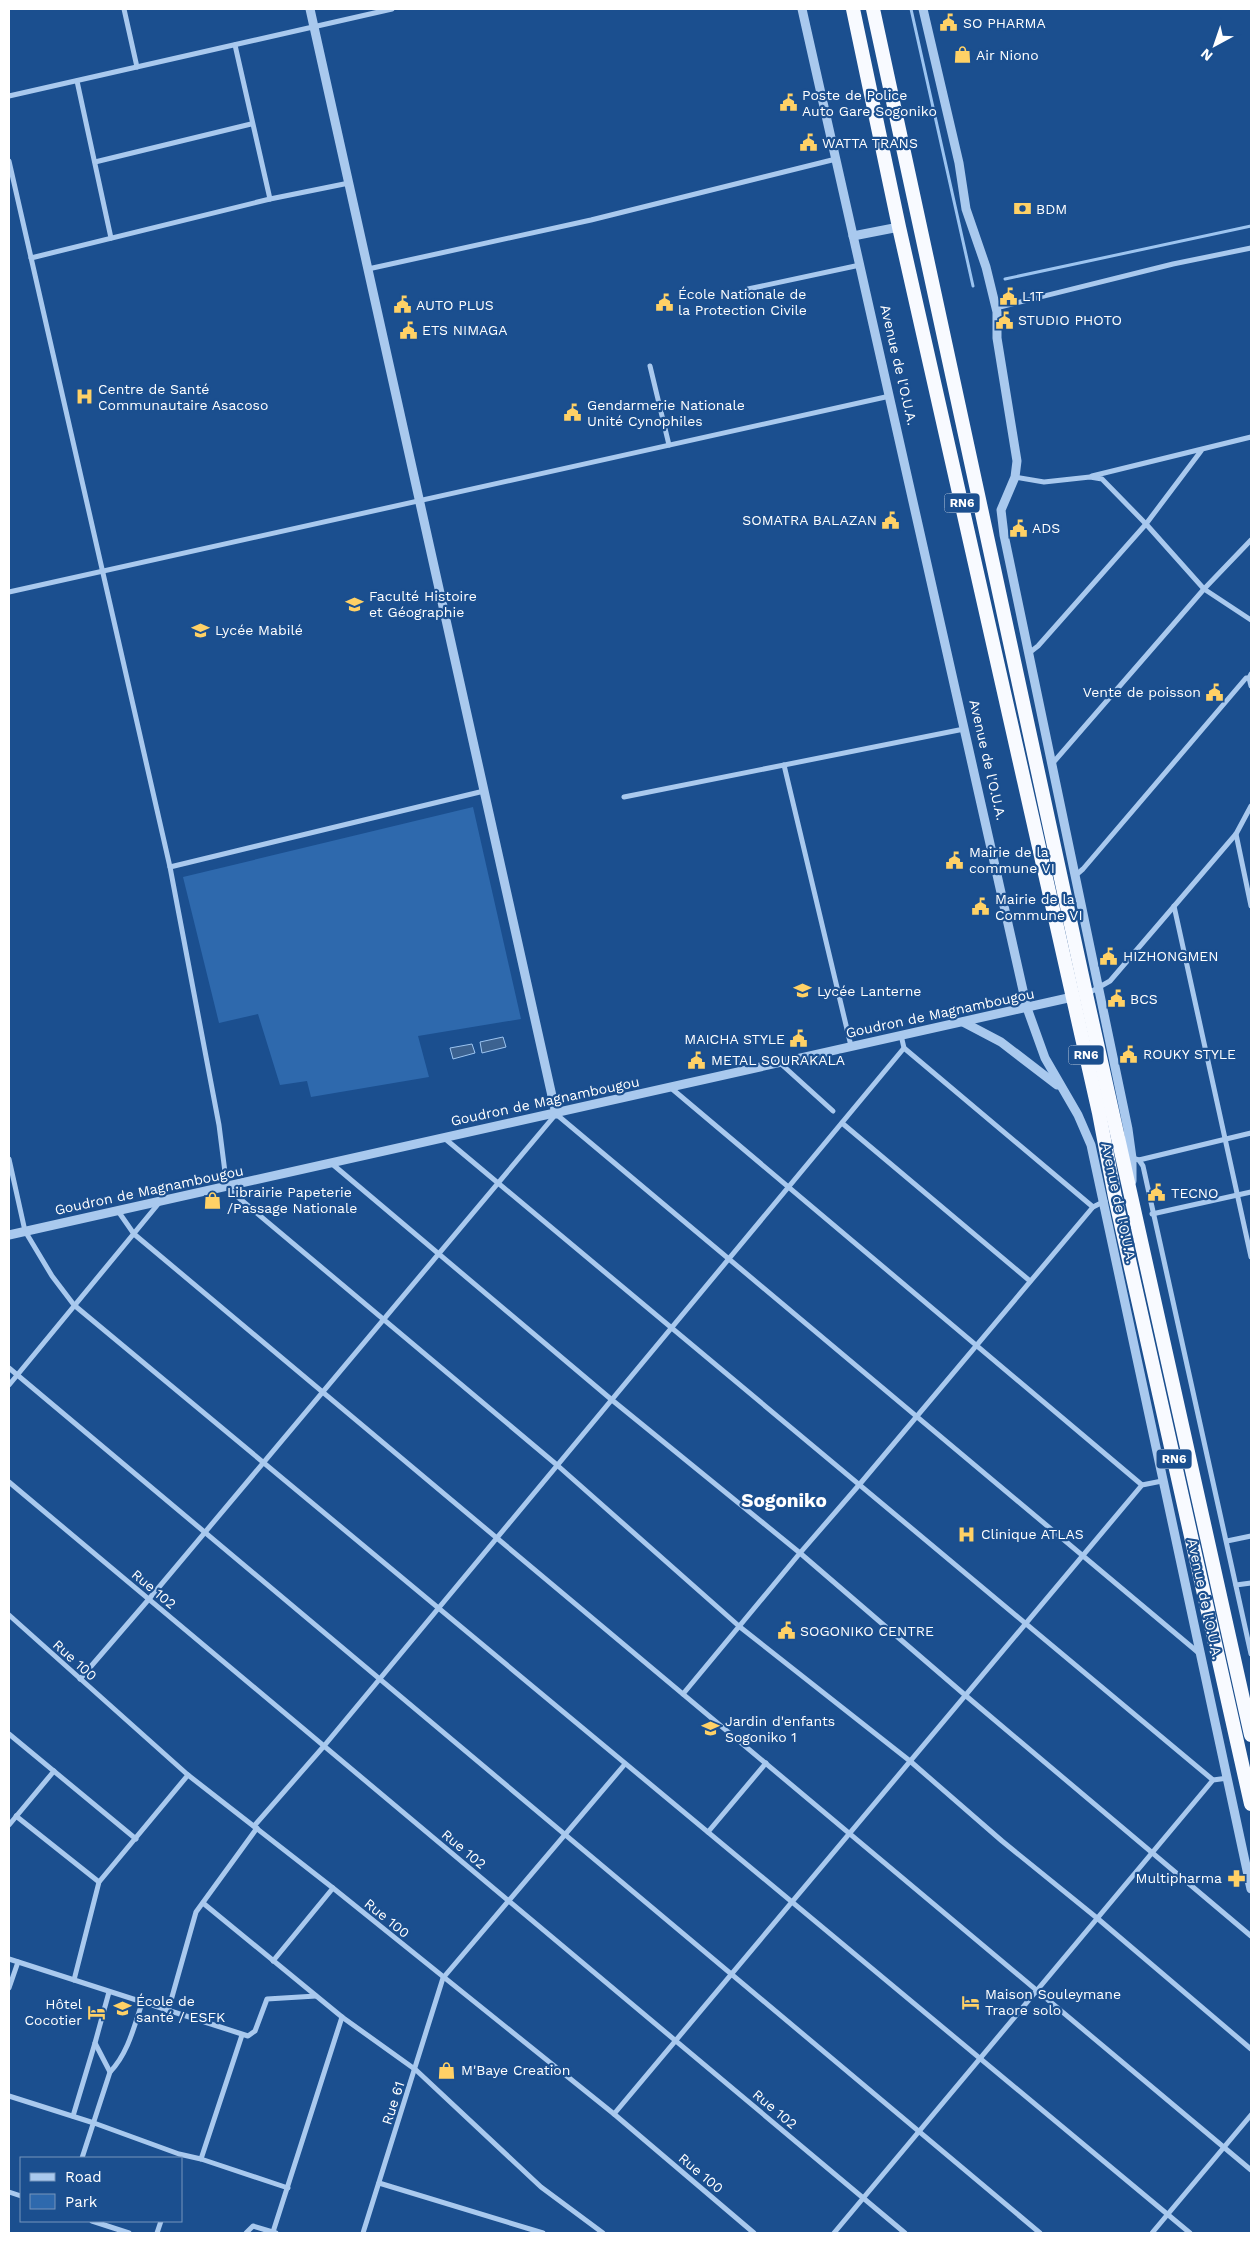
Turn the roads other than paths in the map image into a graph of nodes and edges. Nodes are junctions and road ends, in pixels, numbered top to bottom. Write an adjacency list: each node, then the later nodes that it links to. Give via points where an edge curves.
1 (124, 9): 10 (street)
2 (310, 9): 8 (street)
3 (392, 9): 8 (street)
4 (802, 9): 14 (street, Avenue de l'O.U.A.)
5 (853, 9): 19 (highway, Avenue de l'O.U.A. / RN6)
6 (873, 9): 57 (highway, Avenue de l'O.U.A. / RN6)
7 (923, 9): 27 (street, Avenue de l'O.U.A., via 959,163 966,209)
8 (314, 27): 9 (street); 17 (street)
9 (235, 45): 10 (street); 13 (street)
10 (137, 67): 11 (street)
11 (77, 81): 12 (street); 16 (street)
12 (9, 96)
13 (252, 124): 16 (street); 18 (street)
14 (836, 158): 20 (street, Avenue de l'O.U.A.); 25 (street, via 592,220)
15 (9, 161): 23 (street)
16 (95, 162): 21 (street)
17 (349, 184): 18 (street); 25 (street)
18 (270, 200): 21 (street)
19 (899, 227): 20 (street); 57 (highway, Avenue de l'O.U.A. / RN6)
20 (854, 236): 24 (street, Avenue de l'O.U.A.)
21 (111, 238): 23 (street)
22 (1251, 248): 27 (street)
23 (31, 258): 38 (street)
24 (860, 265): 26 (street); 29 (street, Avenue de l'O.U.A.)
25 (368, 270): 35 (street)
26 (748, 289)
27 (996, 308): 34 (street, Avenue de l'O.U.A., via 997,338 1017,461)
28 (650, 366): 31 (street)
29 (890, 396): 31 (street); 45 (street, Avenue de l'O.U.A.)
30 (1251, 437): 32 (street)
31 (669, 445): 35 (street)
32 (1201, 451): 33 (street); 36 (street)
33 (1090, 476): 34 (street, via 1044,482); 36 (street, via 1102,479)
34 (1015, 477): 42 (street, Avenue de l'O.U.A., via 1001,510)
35 (420, 501): 38 (street); 48 (street)
36 (1146, 524): 39 (street); 42 (street)
37 (1251, 540): 39 (street)
38 (101, 572): 40 (street); 52 (street)
39 (1204, 589): 41 (street); 46 (street)
40 (9, 592)
41 (1251, 620)
42 (1029, 653): 46 (street, Avenue de l'O.U.A.)
43 (1250, 676): 44 (street); 53 (street)
44 (1251, 686)
45 (964, 729): 47 (street); 58 (street, Avenue de l'O.U.A.)
46 (1052, 764): 53 (street, Avenue de l'O.U.A.)
47 (784, 765): 49 (street); 61 (street)
48 (484, 791): 52 (street); 67 (street)
49 (624, 797)
50 (1251, 806): 51 (street)
51 (1236, 834): 54 (street); 55 (street)
52 (170, 867): 77 (street, via 219,1125)
53 (1076, 876): 56 (street, Avenue de l'O.U.A.)
54 (1174, 906): 56 (street, via 1110,981); 71 (street)
55 (1251, 906)
56 (1099, 988): 57 (street); 72 (street, Avenue de l'O.U.A.)
57 (1080, 996): 58 (street, Goudron de Magnambougou); 80 (highway, Avenue de l'O.U.A. / RN6); 81 (highway, Avenue de l'O.U.A. / RN6)
58 (1027, 1008): 59 (street, Goudron de Magnambougou); 65 (street, Avenue de l'O.U.A., via 1045,1058)
59 (963, 1022): 60 (street, Goudron de Magnambougou); 65 (street, via 1001,1042)
60 (901, 1035): 61 (street, Goudron de Magnambougou); 62 (street)
61 (851, 1046): 63 (street, Goudron de Magnambougou)
62 (904, 1048): 68 (street); 83 (street)
63 (779, 1063): 64 (street, Goudron de Magnambougou); 66 (street)
64 (671, 1088): 67 (street, Goudron de Magnambougou); 76 (street)
65 (1061, 1089): 81 (street, Avenue de l'O.U.A., via 1078,1115)
66 (833, 1110)
67 (556, 1114): 70 (street, Goudron de Magnambougou); 75 (street); 91 (street)
68 (842, 1123): 76 (street); 92 (street)
69 (1251, 1133): 71 (street)
70 (442, 1137): 74 (street, Goudron de Magnambougou); 75 (street)
71 (1225, 1139): 72 (street); 79 (street)
72 (1136, 1159): 80 (street); 85 (street, Avenue de l'O.U.A., via 1143,1166)
73 (9, 1160): 86 (street)
74 (330, 1163): 77 (street, Goudron de Magnambougou); 89 (street)
75 (498, 1183): 89 (street); 95 (street)
76 (789, 1187): 91 (street); 96 (street)
77 (227, 1188): 82 (street, Goudron de Magnambougou); 94 (street)
78 (1251, 1192): 79 (street)
79 (1238, 1195): 85 (street); 90 (street)
80 (1132, 1196): 130 (highway, Avenue de l'O.U.A. / RN6)
81 (1109, 1199): 83 (street); 105 (street, Avenue de l'O.U.A.); 139 (highway, Avenue de l'O.U.A. / RN6)
82 (160, 1202): 84 (street, Goudron de Magnambougou); 87 (street)
83 (1093, 1207): 92 (street)
84 (118, 1211): 86 (street, Goudron de Magnambougou); 87 (street)
85 (1152, 1214): 112 (street, Avenue de l'O.U.A.)
86 (25, 1232): 88 (street, Goudron de Magnambougou); 93 (street)
87 (134, 1234): 93 (street); 100 (street)
88 (9, 1235)
89 (438, 1254): 94 (street); 101 (street)
90 (1251, 1257)
91 (728, 1259): 95 (street); 102 (street)
92 (1030, 1281): 96 (street)
93 (74, 1305): 98 (street); 103 (street)
94 (384, 1320): 100 (street); 104 (street)
95 (671, 1328): 101 (street); 107 (street)
96 (977, 1345): 102 (street); 108 (street)
97 (9, 1368): 98 (street)
98 (17, 1375): 99 (street); 109 (street)
99 (9, 1385)
100 (323, 1392): 103 (street); 111 (street)
101 (612, 1400): 104 (street); 113 (street)
102 (917, 1417): 107 (street); 114 (street)
103 (264, 1463): 109 (street); 118 (street)
104 (557, 1465): 111 (street); 121 (street)
105 (1162, 1481): 108 (street); 124 (street, Avenue de l'O.U.A.)
106 (9, 1482): 117 (street, Rue 102)
107 (859, 1485): 113 (street); 120 (street)
108 (1142, 1485): 114 (street)
109 (205, 1533): 117 (street); 126 (street)
110 (1251, 1536): 112 (street)
111 (497, 1538): 118 (street); 127 (street)
112 (1227, 1541): 116 (street, Avenue de l'O.U.A.)
113 (800, 1553): 121 (street); 128 (street)
114 (1082, 1556): 120 (street); 124 (street)
115 (1251, 1583): 116 (street)
116 (1236, 1585): 122 (street, Avenue de l'O.U.A.)
117 (149, 1599): 125 (street); 131 (street, Rue 102)
118 (438, 1608): 126 (street); 133 (street)
119 (9, 1615): 125 (street, Rue 100)
120 (1025, 1624): 128 (street); 138 (street)
121 (740, 1627): 127 (street); 132 (street)
122 (1249, 1635): 123 (street, Avenue de l'O.U.A.)
123 (1251, 1654)
124 (1201, 1655): 137 (street, Avenue de l'O.U.A.)
125 (80, 1679): 136 (street, Rue 100)
126 (379, 1679): 131 (street); 145 (street)
127 (683, 1694): 134 (street)
128 (965, 1696): 132 (street); 147 (street)
129 (9, 1734): 135 (street)
130 (1251, 1735)
131 (324, 1746): 142 (street); 151 (street, Rue 102)
132 (910, 1761): 144 (street); 154 (street)
133 (625, 1764): 143 (street); 145 (street)
134 (766, 1764): 143 (street); 144 (street)
135 (54, 1771): 140 (street); 146 (street)
136 (188, 1775): 142 (street, Rue 100); 146 (street)
137 (1228, 1778): 138 (street); 150 (street, Avenue de l'O.U.A.)
138 (1213, 1780): 147 (street)
139 (1251, 1804)
140 (16, 1816): 141 (street); 148 (street)
141 (9, 1825)
142 (256, 1827): 149 (street, Rue 100); 153 (street)
143 (708, 1832): 152 (street)
144 (849, 1833): 152 (street); 163 (street)
145 (565, 1835): 151 (street); 159 (street)
146 (136, 1839): 148 (street)
147 (1152, 1853): 154 (street); 155 (street)
148 (99, 1882): 161 (street)
149 (333, 1888): 157 (street); 160 (street, Rue 100)
150 (1251, 1889)
151 (510, 1902): 160 (street); 170 (street, Rue 102)
152 (792, 1902): 159 (street); 173 (street)
153 (202, 1903): 157 (street); 167 (street, via 196,1912)
154 (1097, 1918): 163 (street); 172 (street)
155 (1251, 1936)
156 (9, 1959): 158 (street)
157 (273, 1960): 165 (street)
158 (18, 1962): 161 (street); 162 (street)
159 (731, 1974): 170 (street); 181 (street)
160 (443, 1978): 174 (street, Rue 61); 177 (street, Rue 100)
161 (74, 1980): 164 (street)
162 (9, 1988)
163 (1037, 1991): 173 (street); 182 (street)
164 (109, 1992): 166 (street); 171 (street)
165 (316, 1996): 168 (street); 169 (street, via 267,1999 255,2031 248,2036)
166 (142, 2003): 167 (street); 175 (street, via 126,2049)
167 (168, 2011): 169 (street)
168 (342, 2017): 174 (street); 188 (street)
169 (242, 2035): 185 (street)
170 (676, 2041): 177 (street); 189 (street, Rue 102)
171 (95, 2044): 175 (street); 179 (street)
172 (1251, 2049)
173 (980, 2059): 181 (street); 190 (street)
174 (416, 2070): 187 (street, Rue 61); 199 (street, via 541,2188)
175 (110, 2072): 180 (street)
176 (9, 2096): 179 (street)
177 (614, 2114): 200 (street, Rue 100)
178 (1251, 2115): 182 (street)
179 (73, 2116): 180 (street)
180 (94, 2123): 183 (street); 184 (street)
181 (919, 2132): 189 (street); 203 (street)
182 (1224, 2148): 186 (street); 190 (street)
183 (178, 2156): 185 (street)
184 (82, 2157)
185 (201, 2159): 188 (street)
186 (1251, 2170)
187 (379, 2183): 197 (street, Rue 61); 198 (street)
188 (288, 2188): 196 (street)
189 (864, 2198): 201 (street); 202 (street, Rue 102)
190 (1168, 2215): 204 (street); 205 (street)
191 (95, 2222): 192 (street)
192 (106, 2226): 193 (street); 194 (street)
193 (104, 2233)
194 (129, 2233)
195 (246, 2233): 196 (street, via 253,2226)
196 (275, 2233)
197 (363, 2233)
198 (543, 2233)
199 (603, 2233)
200 (754, 2233)
201 (834, 2233)
202 (905, 2233)
203 (1040, 2233)
204 (1152, 2233)
205 (1190, 2233)

